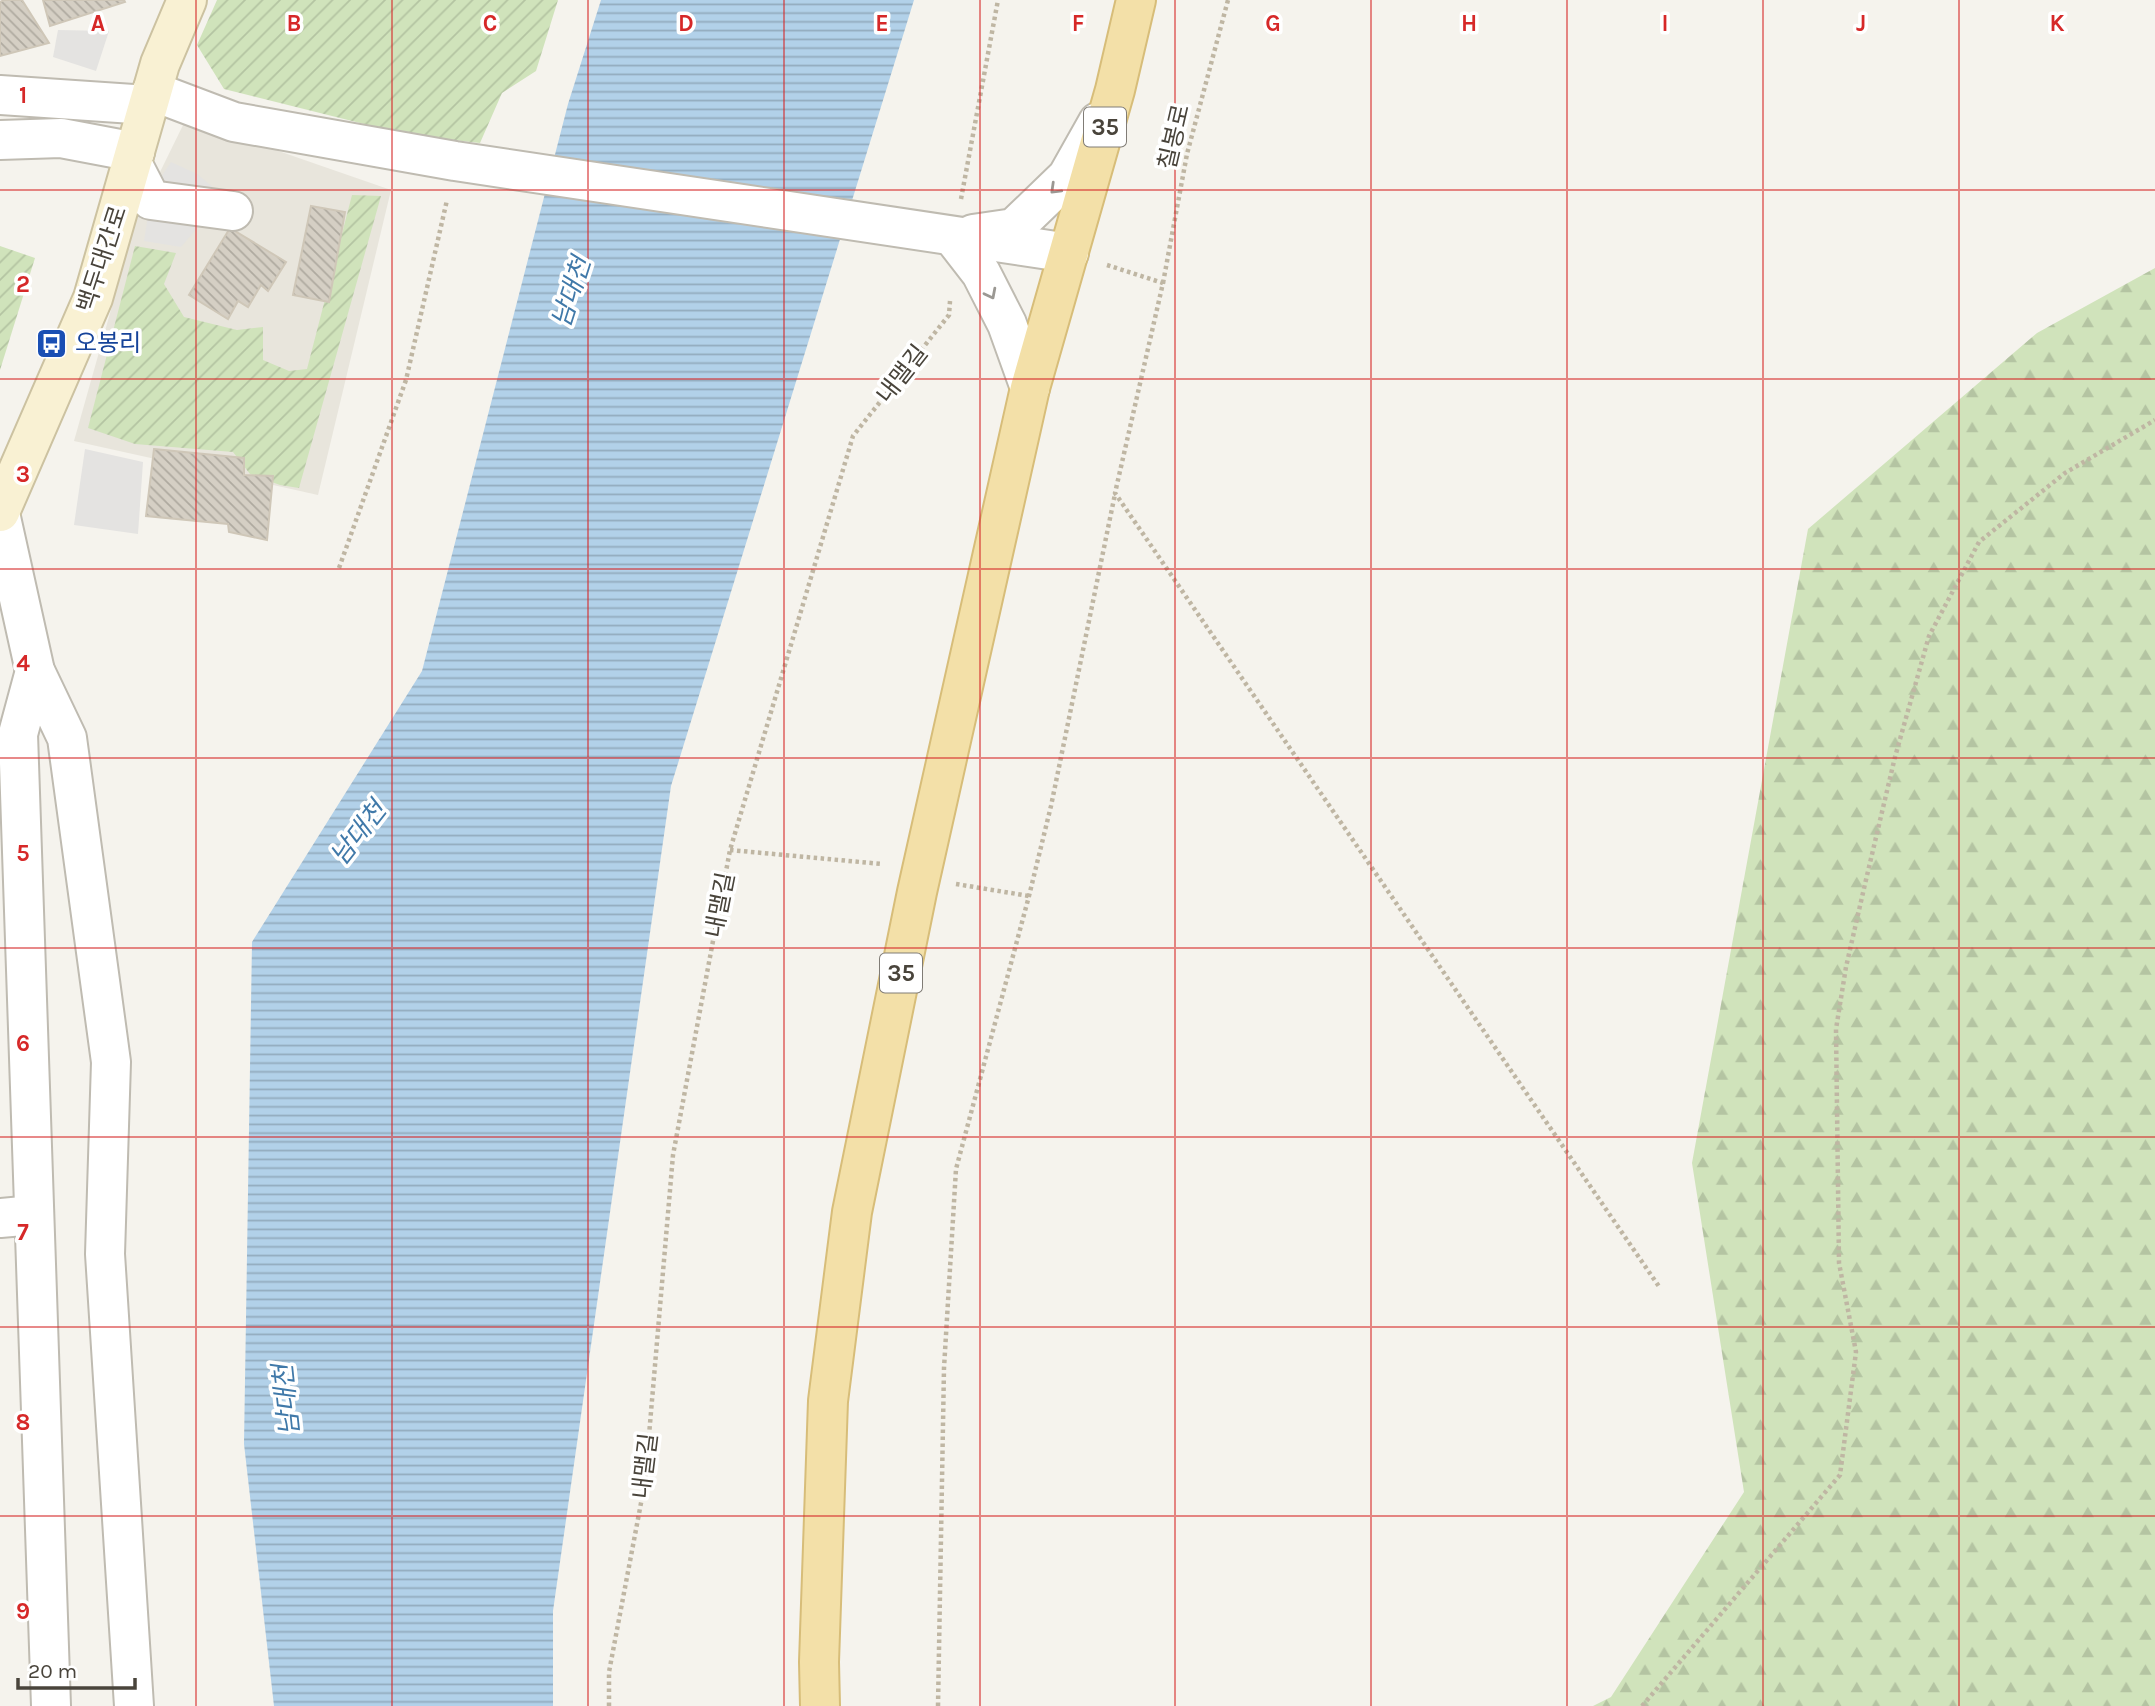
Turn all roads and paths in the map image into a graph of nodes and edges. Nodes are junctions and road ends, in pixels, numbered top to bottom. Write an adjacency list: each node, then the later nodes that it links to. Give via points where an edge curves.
1 (187, 0): 7 (main road, 백두대간로)
2 (998, 0): 12 (path, 내맬길)
3 (1136, 0): 5 (main road, 35)
4 (1228, 0): 14 (path, 칠봉로, via 1187,154)
5 (1115, 90): 12 (street, one-way to 12, via 1068,177 1014,228); 13 (main road, 35)
6 (0, 95): 7 (street)
7 (150, 98): 9 (main road, 백두대간로); 10 (street, via 234,122)
8 (0, 140): 9 (street, via 61,138)
9 (133, 157): 11 (street, via 151,200); 18 (main road, 백두대간로, via 93,298)
10 (465, 163): 12 (street); 19 (path, via 406,380)
11 (233, 211)
12 (953, 237): 13 (street); 15 (street, one-way to 15, via 981,273 1007,324); 21 (path, 내맬길, via 949,315 853,436)
13 (1069, 253): 14 (path); 15 (main road, 35)
14 (1163, 283): 17 (path, 칠봉로)
15 (1030, 388): 31 (main road, 35, via 917,892 852,1212 828,1401)
16 (2155, 420): 33 (path, via 2065,473 1979,542 1929,636 1895,757 1836,1029 1839,1263 1856,1352 1840,1475)
17 (1115, 493): 24 (path, 칠봉로); 27 (path)
18 (0, 512): 20 (street)
19 (339, 568)
20 (36, 671): 25 (street, via 18,734); 29 (street, via 67,738 111,1062 105,1254)
21 (730, 850): 22 (path); 30 (path, 내맬길, via 673,1155 645,1482 608,1672)
22 (888, 864)
23 (956, 884): 24 (path)
24 (1029, 896): 32 (path, 칠봉로, via 956,1169 944,1368)
25 (14, 1048): 26 (street)
26 (17, 1216): 28 (street)
27 (1660, 1288)
28 (51, 1706)
29 (134, 1706)
30 (609, 1706)
31 (820, 1706)
32 (938, 1706)
33 (1642, 1706)

